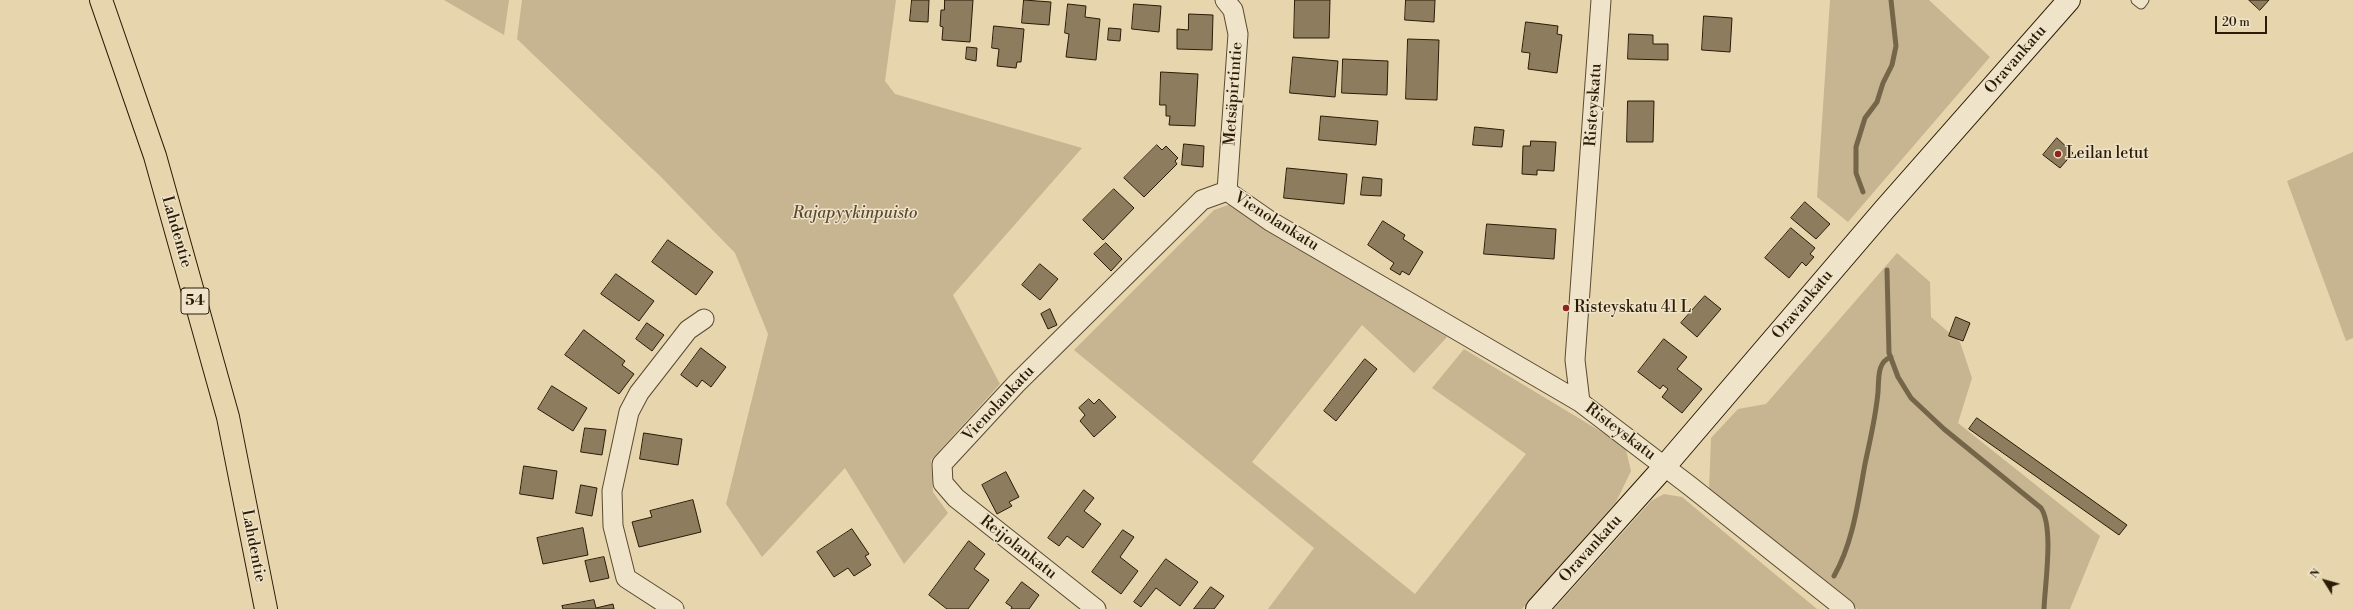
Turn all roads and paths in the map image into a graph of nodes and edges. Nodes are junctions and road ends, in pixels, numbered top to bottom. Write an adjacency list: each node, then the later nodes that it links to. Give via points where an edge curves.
1 (101, 0): 12 (main road, Lahdentie / 54, via 155,156 228,417)
2 (1226, 0): 7 (street, Metsäpirtintie, via 1233,10 1238,34)
3 (1601, 0): 9 (street, Risteyskatu, via 1576,360)
4 (2069, 0): 10 (street, Oravankatu)
5 (2136, 0): 6 (lane, via 2141,4)
6 (2144, 0)
7 (1227, 191): 9 (street, Vienolankatu, via 1270,221); 11 (street, Vienolankatu, via 1202,200 1016,384 942,464)
8 (704, 319): 13 (street, via 688,330 639,394 629,412 612,491 613,526 626,578)
9 (1580, 402): 10 (street, Risteyskatu)
10 (1665, 466): 15 (street, Oravankatu); 16 (street, Risteyskatu)
11 (943, 483): 14 (street, Reijolankatu, via 956,498)
12 (266, 609)
13 (674, 609)
14 (1096, 609)
15 (1537, 609)
16 (1845, 609)

